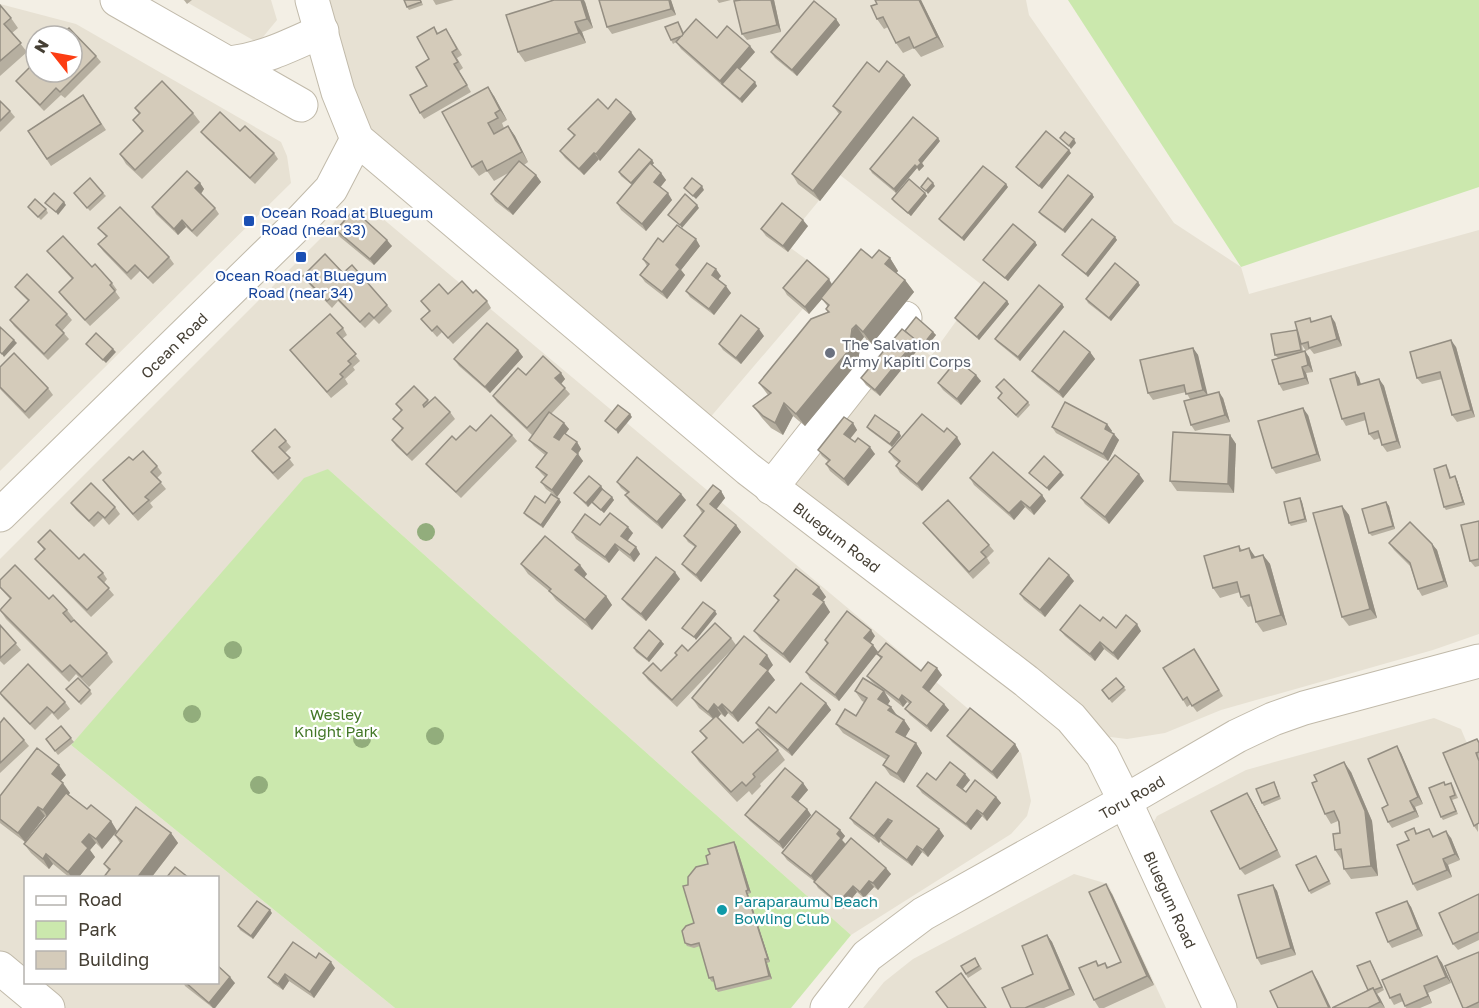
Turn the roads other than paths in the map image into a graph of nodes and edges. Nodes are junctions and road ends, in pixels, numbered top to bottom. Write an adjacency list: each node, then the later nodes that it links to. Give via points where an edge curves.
1 (117, 0): 4 (street)
2 (312, 0): 3 (street)
3 (322, 31): 4 (street, via 268,55); 6 (street, via 338,92)
4 (230, 63): 5 (street)
5 (300, 105)
6 (357, 139): 8 (street, Bluegum Road); 9 (street, Ocean Road, via 331,189 297,225)
7 (904, 318): 8 (street)
8 (771, 488): 11 (street, Bluegum Road, via 1064,712 1102,755)
9 (0, 515)
10 (1479, 661): 11 (street, Toru Road, via 1273,719)
11 (1125, 801): 14 (street, Toru Road, via 923,914 867,956); 15 (street, Bluegum Road)
12 (0, 968): 13 (street)
13 (48, 1008)
14 (827, 1008)
15 (1220, 1008)

